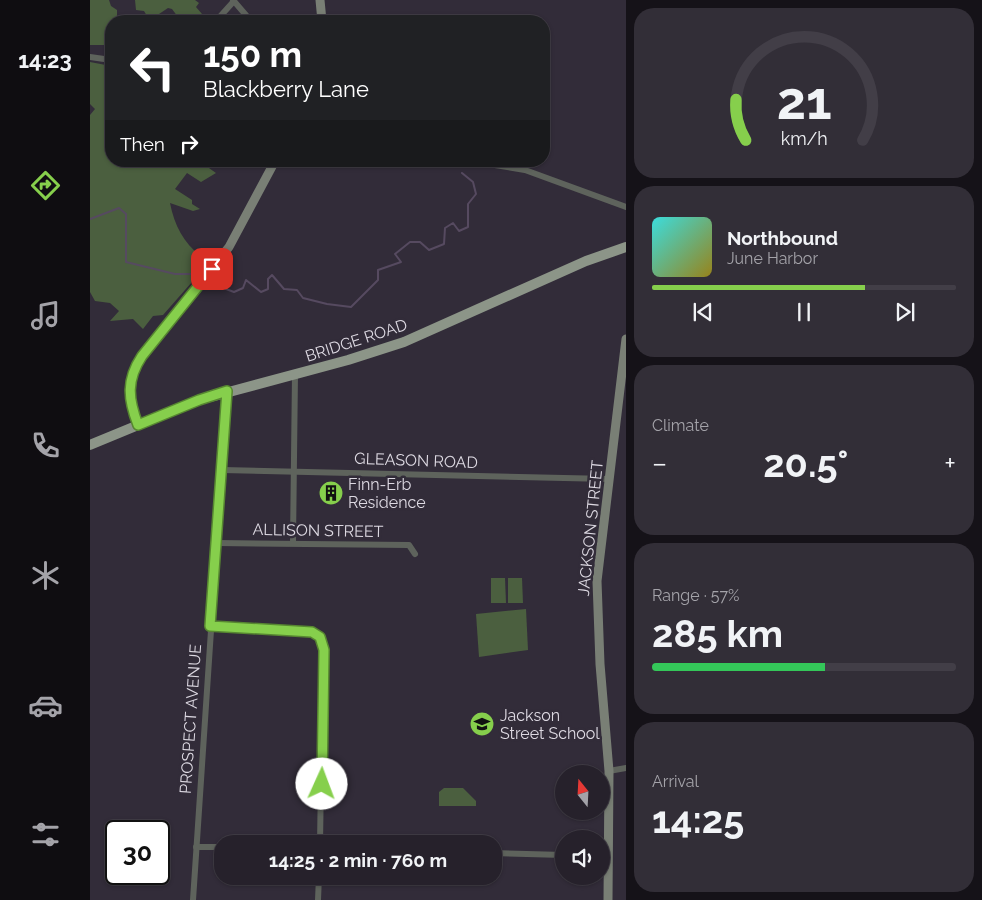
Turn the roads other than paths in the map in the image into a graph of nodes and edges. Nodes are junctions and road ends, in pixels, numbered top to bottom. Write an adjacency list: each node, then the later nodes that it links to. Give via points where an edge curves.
1 (233, 0): 3 (street); 4 (street)
2 (320, 0): 5 (street)
3 (221, 15)
4 (247, 15)
5 (321, 15)
6 (90, 58): 7 (street)
7 (105, 59)
8 (272, 167): 16 (street, via 228,247 133,371 128,394)
9 (504, 167): 10 (street, via 532,172)
10 (626, 207)
11 (626, 248): 14 (main road, BRIDGE ROAD, via 586,261 404,342)
12 (626, 339): 13 (street, JACKSON STREET)
13 (626, 344): 20 (street, JACKSON STREET)
14 (295, 374): 15 (main road, BRIDGE ROAD); 19 (street)
15 (227, 391): 16 (main road, BRIDGE ROAD); 18 (street, PROSPECT AVENUE)
16 (138, 425): 17 (main road, BRIDGE ROAD)
17 (90, 445)
18 (222, 470): 19 (street, GLEASON ROAD); 22 (street, PROSPECT AVENUE)
19 (293, 471): 20 (street, GLEASON ROAD); 21 (street)
20 (609, 479): 25 (street, JACKSON STREET, via 597,586)
21 (293, 542): 22 (street, ALLISON STREET); 23 (street, ALLISON STREET, via 409,546)
22 (217, 543): 24 (street, PROSPECT AVENUE)
23 (415, 554)
24 (210, 626): 28 (street, via 312,632 320,638 324,660); 29 (street, PROSPECT AVENUE)
25 (608, 765)
26 (626, 768): 27 (street)
27 (610, 771)
28 (320, 835)
29 (196, 847): 30 (street); 35 (street, PROSPECT AVENUE)
30 (214, 847)
31 (502, 853): 32 (street)
32 (555, 855)
33 (319, 885): 36 (street)
34 (607, 885): 37 (street, JACKSON STREET)
35 (193, 900)
36 (318, 900)
37 (608, 900)

